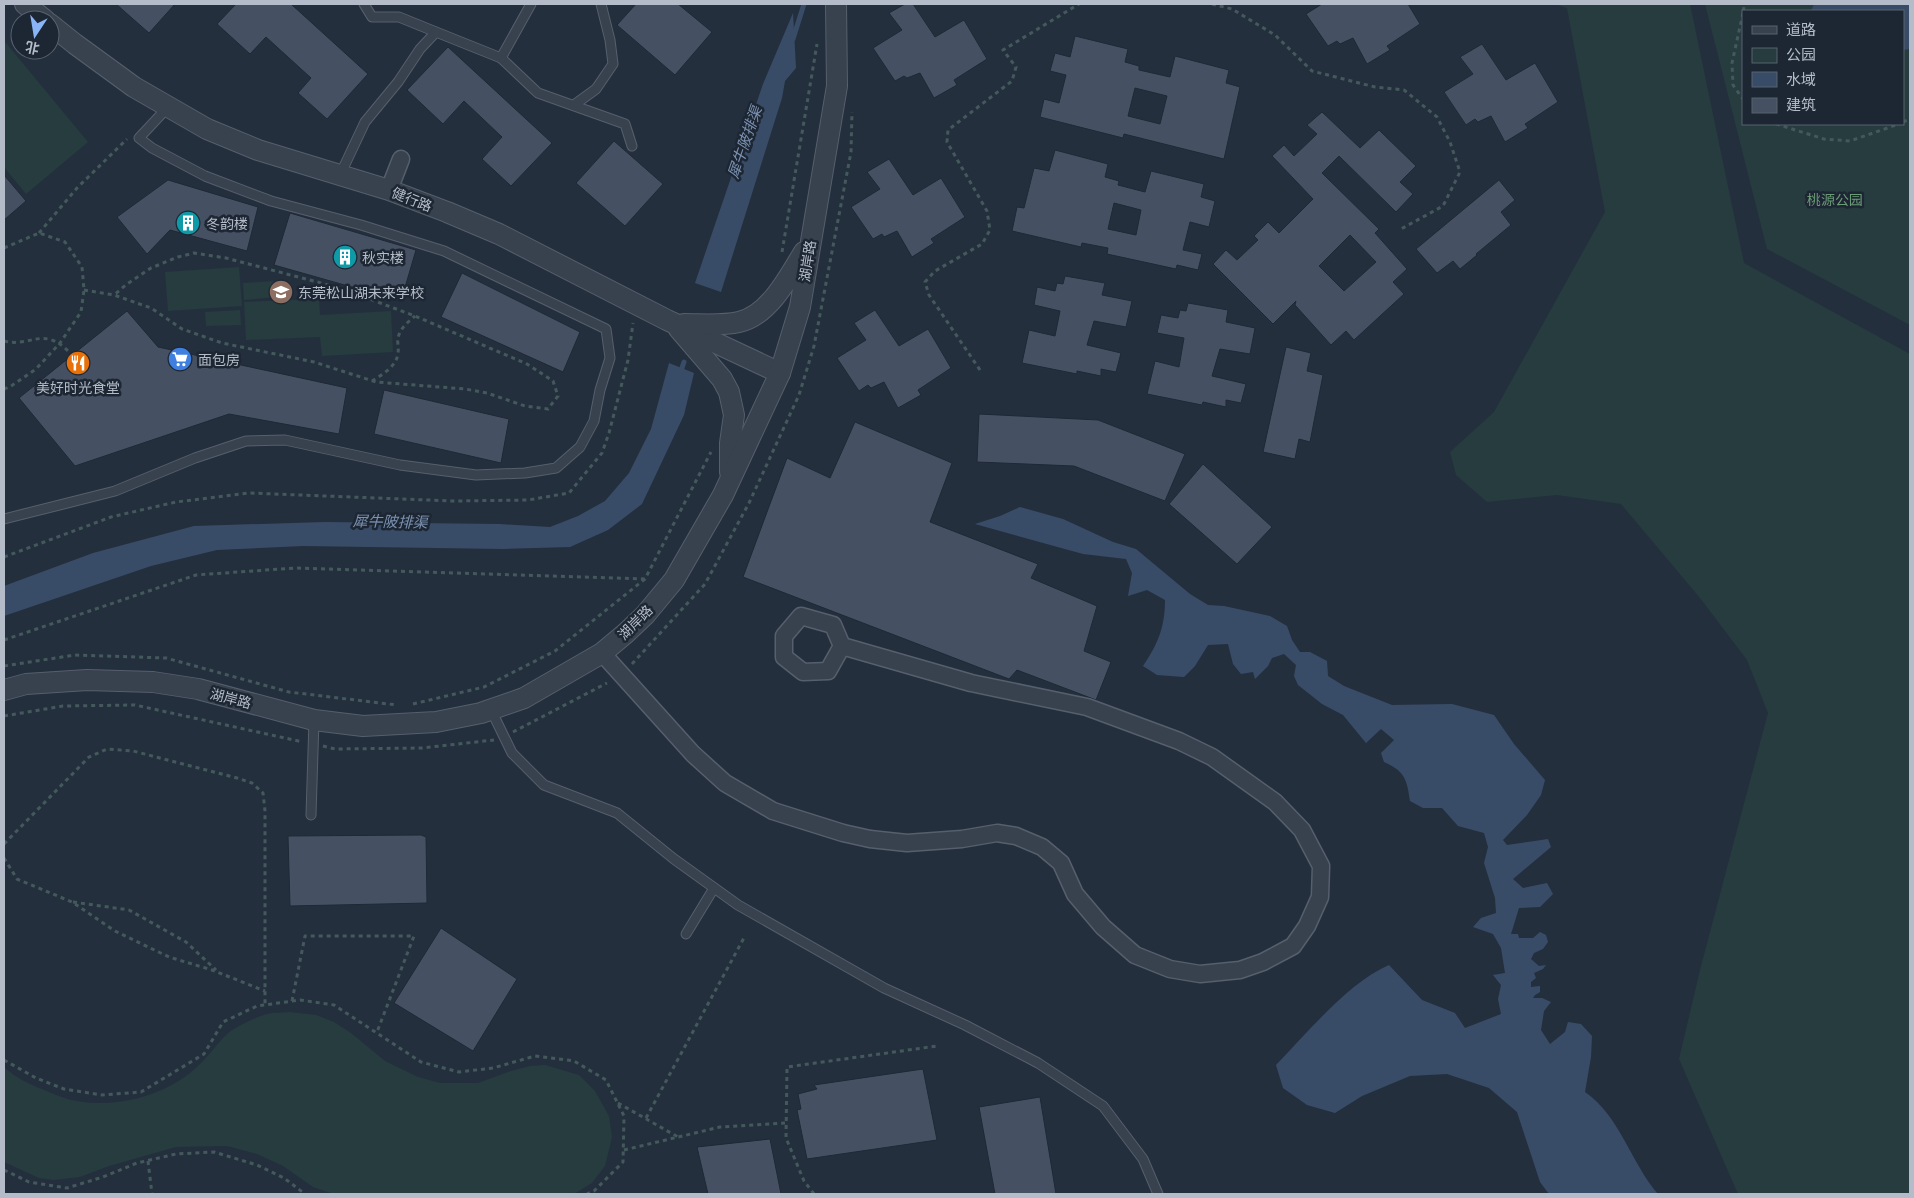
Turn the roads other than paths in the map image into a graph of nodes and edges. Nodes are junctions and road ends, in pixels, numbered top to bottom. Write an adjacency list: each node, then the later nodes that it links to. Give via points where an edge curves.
1 (364, 4): 6 (lane, via 372,17 399,17)
2 (531, 4): 7 (lane)
3 (601, 4): 8 (lane, via 613,64 596,89)
4 (836, 4): 14 (street, 湖岸路, via 837,86)
5 (60, 32): 9 (street, 健行路, via 134,87)
6 (436, 32): 7 (lane); 12 (lane, via 365,122)
7 (501, 58): 8 (lane, via 538,93)
8 (574, 105): 10 (lane, via 625,124)
9 (168, 107): 12 (street, 健行路, via 207,129 258,150); 18 (lane, via 139,138 205,176 271,201 362,225 444,252 606,329 610,358 594,421 580,446 556,468 476,476 400,465 285,440 246,441 115,490)
10 (632, 146)
11 (401, 159): 13 (street)
12 (340, 175): 13 (street, 健行路)
13 (389, 190): 15 (street, 健行路, via 498,234)
14 (810, 241): 15 (street, via 766,307 740,322); 16 (street, 湖岸路, via 800,307)
15 (674, 324): 16 (street, 健行路); 17 (street, via 729,392 734,415)
16 (780, 373): 17 (street, 湖岸路)
17 (730, 479): 20 (street, 湖岸路, via 674,580 635,625)
18 (4, 519)
19 (842, 646): 20 (street, via 971,683 1087,707 1212,757 1275,802 1302,830 1321,866 1320,897 1307,926 1293,946 1240,970 1200,974 1170,969 1136,955 1103,928 1075,894 1061,863 1042,847 1016,836 997,833 907,842 870,839 773,811 725,783 692,754)
20 (602, 653): 22 (street, 湖岸路, via 524,698)
21 (4, 690): 23 (street, 湖岸路, via 26,684 86,680 153,682 198,689)
22 (491, 710): 23 (street, 湖岸路, via 436,722 363,726); 25 (lane, via 512,753 544,785 617,813)
23 (314, 720): 24 (lane)
24 (311, 815)
25 (714, 888): 26 (lane); 27 (lane, via 746,910 884,988 1038,1063 1102,1106 1143,1159)
26 (686, 934)
27 (1158, 1194)

